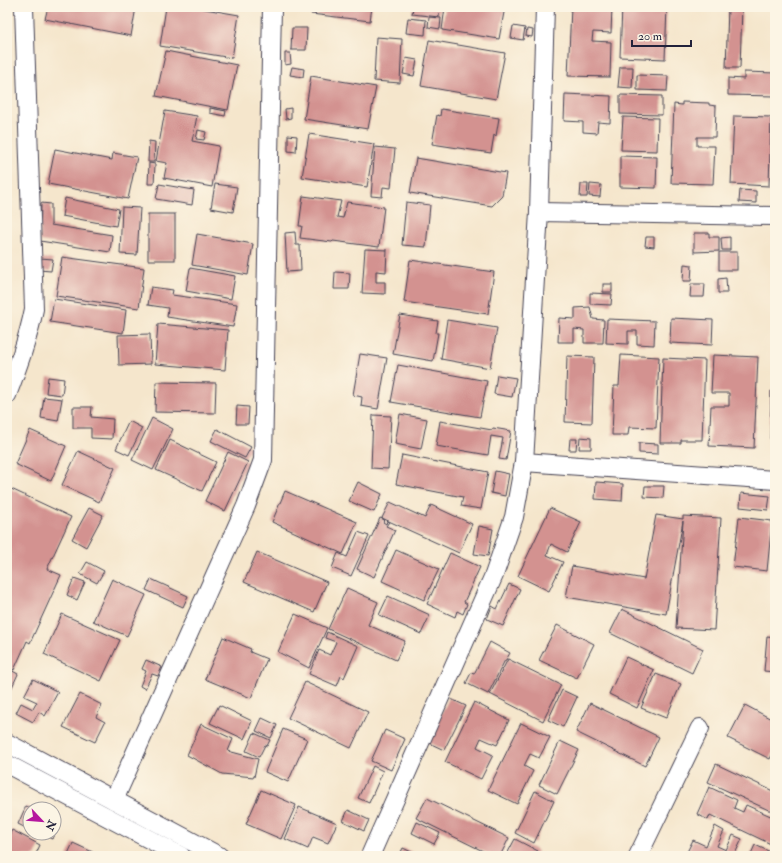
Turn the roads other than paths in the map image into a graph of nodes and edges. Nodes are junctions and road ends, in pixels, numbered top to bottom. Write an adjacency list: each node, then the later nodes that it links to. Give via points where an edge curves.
1 (24, 7): 6 (street, via 34,309 24,350)
2 (272, 7): 12 (street, via 263,460 246,506)
3 (545, 7): 4 (street)
4 (539, 212): 5 (street); 7 (street)
5 (775, 216)
6 (7, 395)
7 (524, 462): 8 (street); 15 (street, via 514,517 494,575)
8 (775, 480)
9 (700, 728): 16 (street)
10 (7, 743): 12 (street)
11 (7, 764): 13 (street)
12 (114, 800): 14 (street)
13 (181, 856)
14 (219, 856)
15 (370, 856)
16 (638, 856)

